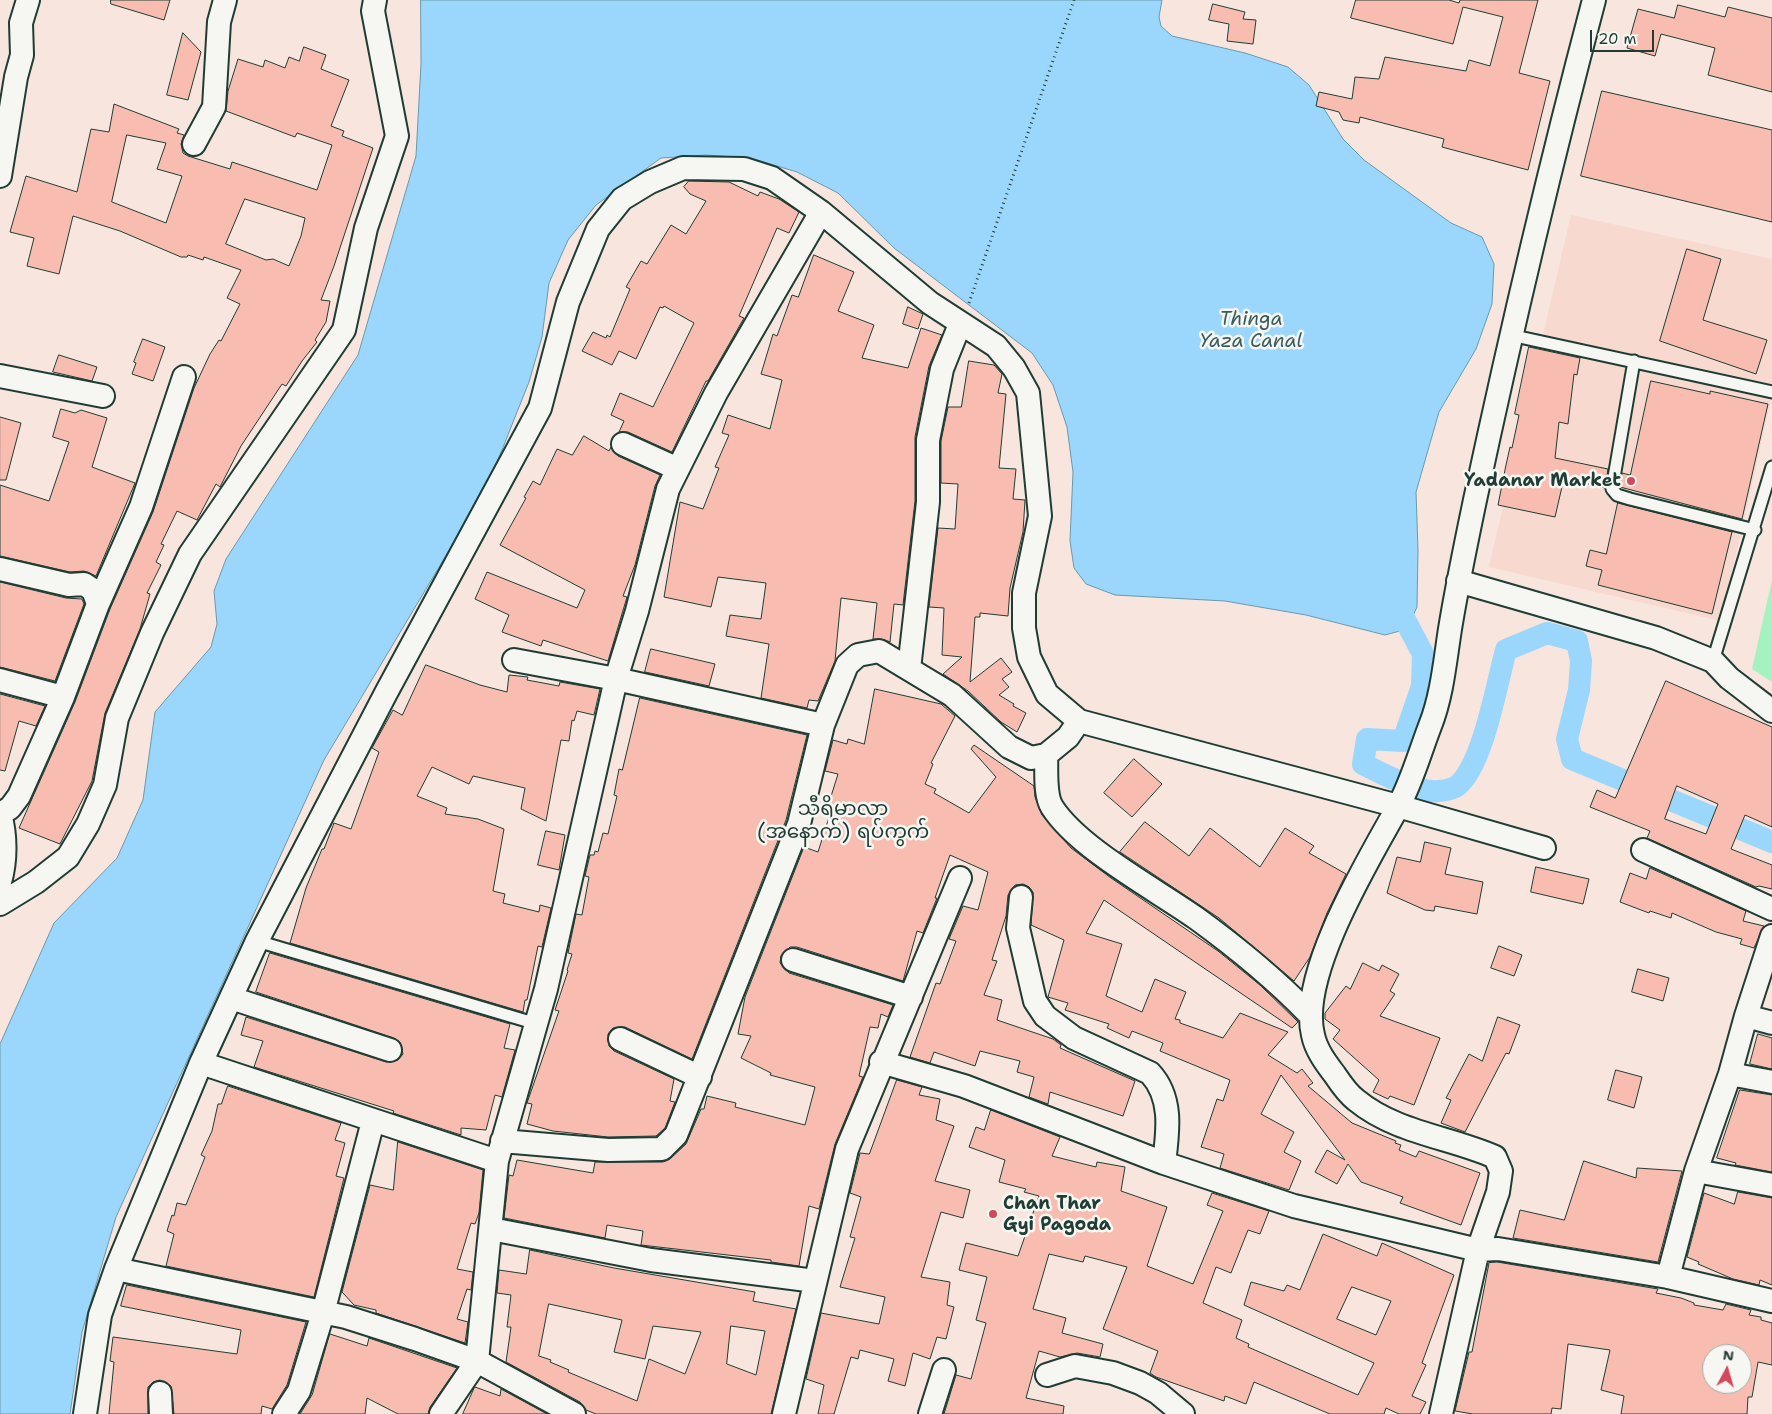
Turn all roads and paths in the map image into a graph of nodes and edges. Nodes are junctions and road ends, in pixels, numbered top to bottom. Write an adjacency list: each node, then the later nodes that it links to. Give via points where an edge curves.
1 (28, 0): 6 (street, via 21,23 22,55)
2 (225, 0): 7 (street, via 219,22 214,107)
3 (375, 0): 41 (street, via 373,10 396,136 366,228 344,330 190,554 152,633 117,718 105,785 88,824 68,857)
4 (1074, 0): 10 (path)
5 (1594, 0): 11 (street)
6 (8, 74): 8 (street)
7 (194, 144)
8 (0, 176)
9 (821, 212): 10 (street, via 930,303); 19 (street, via 716,394); 44 (street, via 772,178 744,168 683,168 622,199 598,229 568,302 540,408 386,693)
10 (964, 315): 26 (street, via 942,369 928,440 928,502); 31 (street, via 996,346 1028,393 1040,516 1024,593 1024,628 1029,657 1047,694)
11 (1510, 335): 12 (lane); 22 (street)
12 (1634, 361): 15 (lane); 20 (lane, via 1612,489 1617,495 1630,499)
13 (0, 376): 16 (street)
14 (184, 377): 23 (street, via 141,507)
15 (1772, 392)
16 (103, 396)
17 (623, 444): 19 (street)
18 (1772, 467): 20 (lane)
19 (678, 469): 27 (street, via 668,489)
20 (1754, 530): 25 (lane)
21 (0, 569): 23 (street, via 69,585 84,584 93,590)
22 (1458, 581): 25 (street, via 1656,638); 34 (street, via 1437,706)
23 (98, 604): 29 (street)
24 (514, 660): 27 (street)
25 (1713, 661): 30 (street, via 1729,678)
26 (909, 669): 32 (street, via 879,652 858,655 847,665); 33 (street, via 952,695 1010,747 1031,758)
27 (616, 679): 32 (street); 51 (street)
28 (0, 680): 29 (street)
29 (63, 697): 35 (street, via 19,796 10,808)
30 (1772, 711)
31 (1079, 721): 33 (street, via 1068,737); 34 (street)
32 (823, 725): 57 (street, via 799,824)
33 (1046, 755): 48 (street, via 1051,805 1061,819 1097,851 1197,919 1266,972)
34 (1401, 800): 36 (street); 48 (street, via 1370,853 1327,948 1314,985)
35 (0, 814): 39 (street, via 4,826 4,858)
36 (1544, 848)
37 (1643, 850): 42 (street)
38 (960, 878): 46 (street)
39 (0, 882)
40 (1021, 897): 61 (street, via 1018,928 1035,1001 1045,1016 1074,1038 1150,1072 1158,1082 1165,1097 1168,1131)
41 (0, 904)
42 (1772, 909)
43 (1772, 936): 49 (street)
44 (258, 941): 47 (street); 51 (lane)
45 (793, 960): 46 (street)
46 (911, 997): 54 (street)
47 (231, 998): 53 (street); 55 (street)
48 (1309, 1014): 65 (street, via 1313,1039 1324,1061 1353,1098 1383,1118 1495,1157 1501,1171 1498,1192)
49 (1746, 1016): 50 (street); 56 (street)
50 (1772, 1023)
51 (537, 1024): 60 (street)
52 (620, 1039): 57 (street)
53 (390, 1050)
54 (881, 1062): 61 (street, via 964,1086); 68 (street, via 847,1149)
55 (201, 1063): 59 (street); 66 (street)
56 (1730, 1074): 58 (street); 62 (street)
57 (700, 1077): 60 (street, via 676,1135 662,1149)
58 (1772, 1082)
59 (373, 1121): 60 (street); 70 (street)
60 (500, 1151): 64 (street)
61 (1164, 1163): 65 (street, via 1294,1206)
62 (1696, 1171): 63 (street); 67 (street)
63 (1772, 1185)
64 (491, 1229): 68 (street, via 651,1260); 71 (street)
65 (1478, 1250): 67 (street, via 1498,1249); 81 (street)
66 (116, 1269): 70 (street); 74 (street, via 100,1315)
67 (1668, 1277): 69 (street)
68 (815, 1281): 78 (street)
69 (1772, 1301)
70 (323, 1313): 71 (street, via 346,1317); 75 (street, via 299,1391)
71 (477, 1361): 76 (street); 77 (street)
72 (944, 1370): 79 (street)
73 (1047, 1375): 80 (street, via 1075,1366 1112,1373 1146,1386)
74 (85, 1414)
75 (284, 1414)
76 (441, 1414)
77 (574, 1414)
78 (784, 1414)
79 (930, 1414)
80 (1183, 1414)
81 (1441, 1414)

